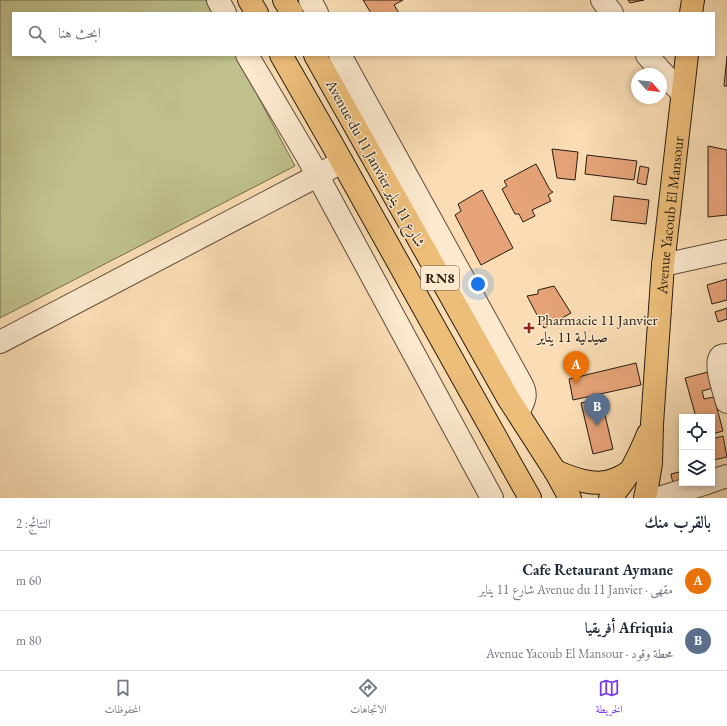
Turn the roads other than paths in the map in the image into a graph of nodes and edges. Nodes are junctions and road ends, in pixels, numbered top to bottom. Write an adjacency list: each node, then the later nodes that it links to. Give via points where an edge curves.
1 (218, 0): 7 (street)
2 (249, 0): 8 (main road)
3 (284, 0): 9 (main road)
4 (310, 0): 10 (street)
5 (602, 0): 11 (street)
6 (693, 0): 12 (main road)
7 (224, 12)
8 (256, 12)
9 (291, 12)
10 (316, 12)
11 (611, 12)
12 (691, 12)
13 (248, 56): 21 (street)
14 (282, 56): 20 (main road, Avenue du 11 Janvier شارع 11 يناير / RN8)
15 (316, 56): 27 (main road, Avenue du 11 Janvier شارع 11 يناير / RN8)
16 (341, 56): 27 (street, via 522,384 525,396)
17 (648, 56): 19 (street)
18 (687, 56): 19 (main road, Avenue Yacoub El Mansour)
19 (682, 93): 23 (main road, Avenue Yacoub El Mansour)
20 (341, 162): 21 (street); 34 (main road, Avenue du 11 Janvier شارع 11 يناير / RN8)
21 (317, 176): 24 (street); 33 (street)
22 (727, 251): 23 (street)
23 (663, 265): 29 (main road, Avenue Yacoub El Mansour, via 652,424 639,457)
24 (0, 342)
25 (727, 355): 26 (street, via 721,356 717,366)
26 (727, 402)
27 (518, 414): 28 (main road, Avenue du 11 Janvier شارع 11 يناير / RN8)
28 (555, 471): 29 (main road, via 586,482 597,483); 35 (main road, Avenue du 11 Janvier شارع 11 يناير / RN8)
29 (640, 473): 36 (main road, Avenue Yacoub El Mansour, via 622,484); 37 (main road, Avenue Yacoub El Mansour)
30 (727, 476): 31 (street)
31 (715, 480)
32 (697, 486): 37 (street)
33 (492, 498)
34 (530, 498)
35 (570, 498)
36 (610, 498)
37 (656, 498)

